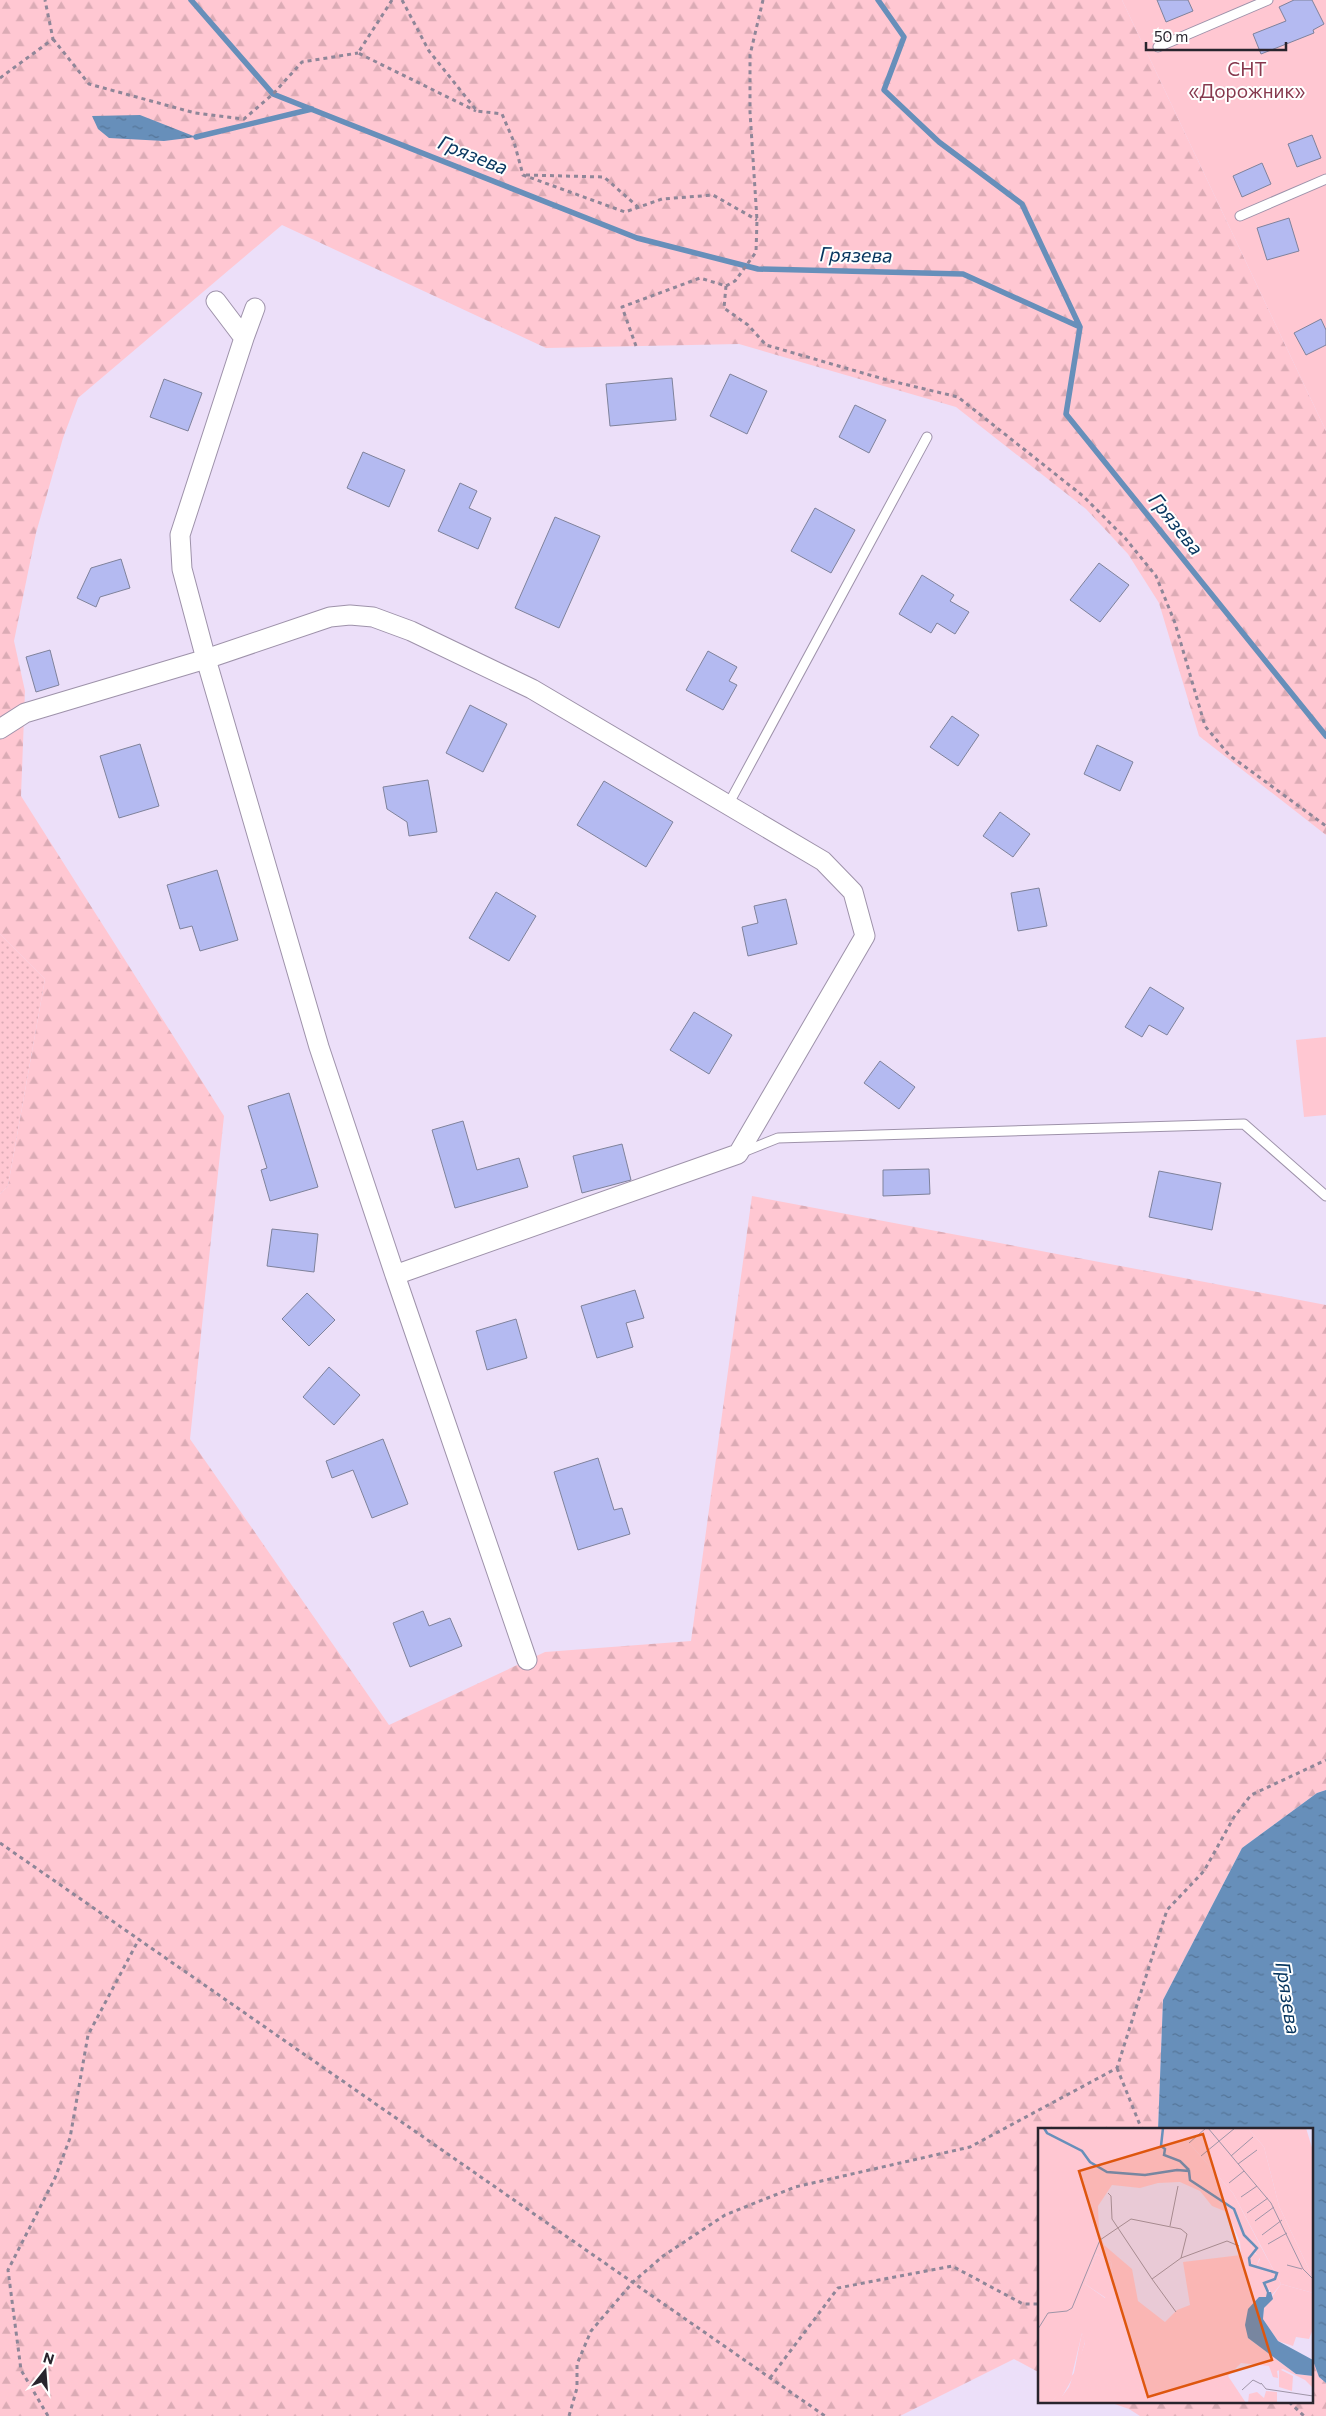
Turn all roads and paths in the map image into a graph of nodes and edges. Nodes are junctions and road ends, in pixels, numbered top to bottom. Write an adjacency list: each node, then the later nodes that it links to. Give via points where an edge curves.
1 (45, 0): 6 (path)
2 (392, 0): 8 (path)
3 (402, 0): 10 (path, via 429,50)
4 (763, 0): 15 (path, via 750,55)
5 (1268, 0): 7 (lane)
6 (53, 39): 8 (path, via 89,84 195,113 244,119 302,62); 9 (path)
7 (1158, 47)
8 (358, 53): 10 (path)
9 (0, 78)
10 (477, 111): 11 (path, via 502,114)
11 (523, 175): 13 (path, via 624,212); 13 (path, via 604,177)
12 (1326, 179): 14 (lane)
13 (638, 207): 15 (path, via 662,198 712,195)
14 (1240, 216)
15 (757, 220): 16 (path, via 756,252 735,281)
16 (726, 286): 20 (path, via 700,278 622,307); 25 (path, via 724,308 748,325 766,346 958,396 1083,496 1125,538 1156,576 1175,622 1205,726 1229,755)
17 (216, 301): 19 (street)
18 (254, 308): 19 (street)
19 (244, 338): 22 (street, via 180,535 182,569)
20 (636, 346)
21 (927, 437): 24 (lane)
22 (206, 659): 23 (street, via 25,713); 24 (street, via 330,617 373,618 411,630 532,688); 28 (street, via 319,1047)
23 (0, 729)
24 (728, 805): 26 (street, via 822,861 853,892 865,936)
25 (1326, 826)
26 (738, 1154): 27 (lane, via 778,1138 1244,1124); 28 (street)
27 (1326, 1196)
28 (395, 1275): 29 (street)
29 (527, 1660)
30 (1326, 1760): 33 (path, via 1251,1795 1234,1816 1204,1872 1167,1910)
31 (0, 1843): 32 (path)
32 (139, 1939): 35 (path); 39 (path, via 88,2035 70,2138 54,2178 8,2270 22,2370)
33 (1117, 2068): 34 (path); 35 (path, via 970,2147 795,2187 725,2215 663,2256)
34 (1141, 2128)
35 (633, 2282): 37 (path); 40 (path, via 591,2331 577,2364 577,2388)
36 (1038, 2304): 37 (path, via 1023,2304 952,2266 838,2288)
37 (770, 2378): 41 (path)
38 (1291, 2404): 42 (path)
39 (48, 2416)
40 (569, 2416)
41 (825, 2416)
42 (1304, 2416)

